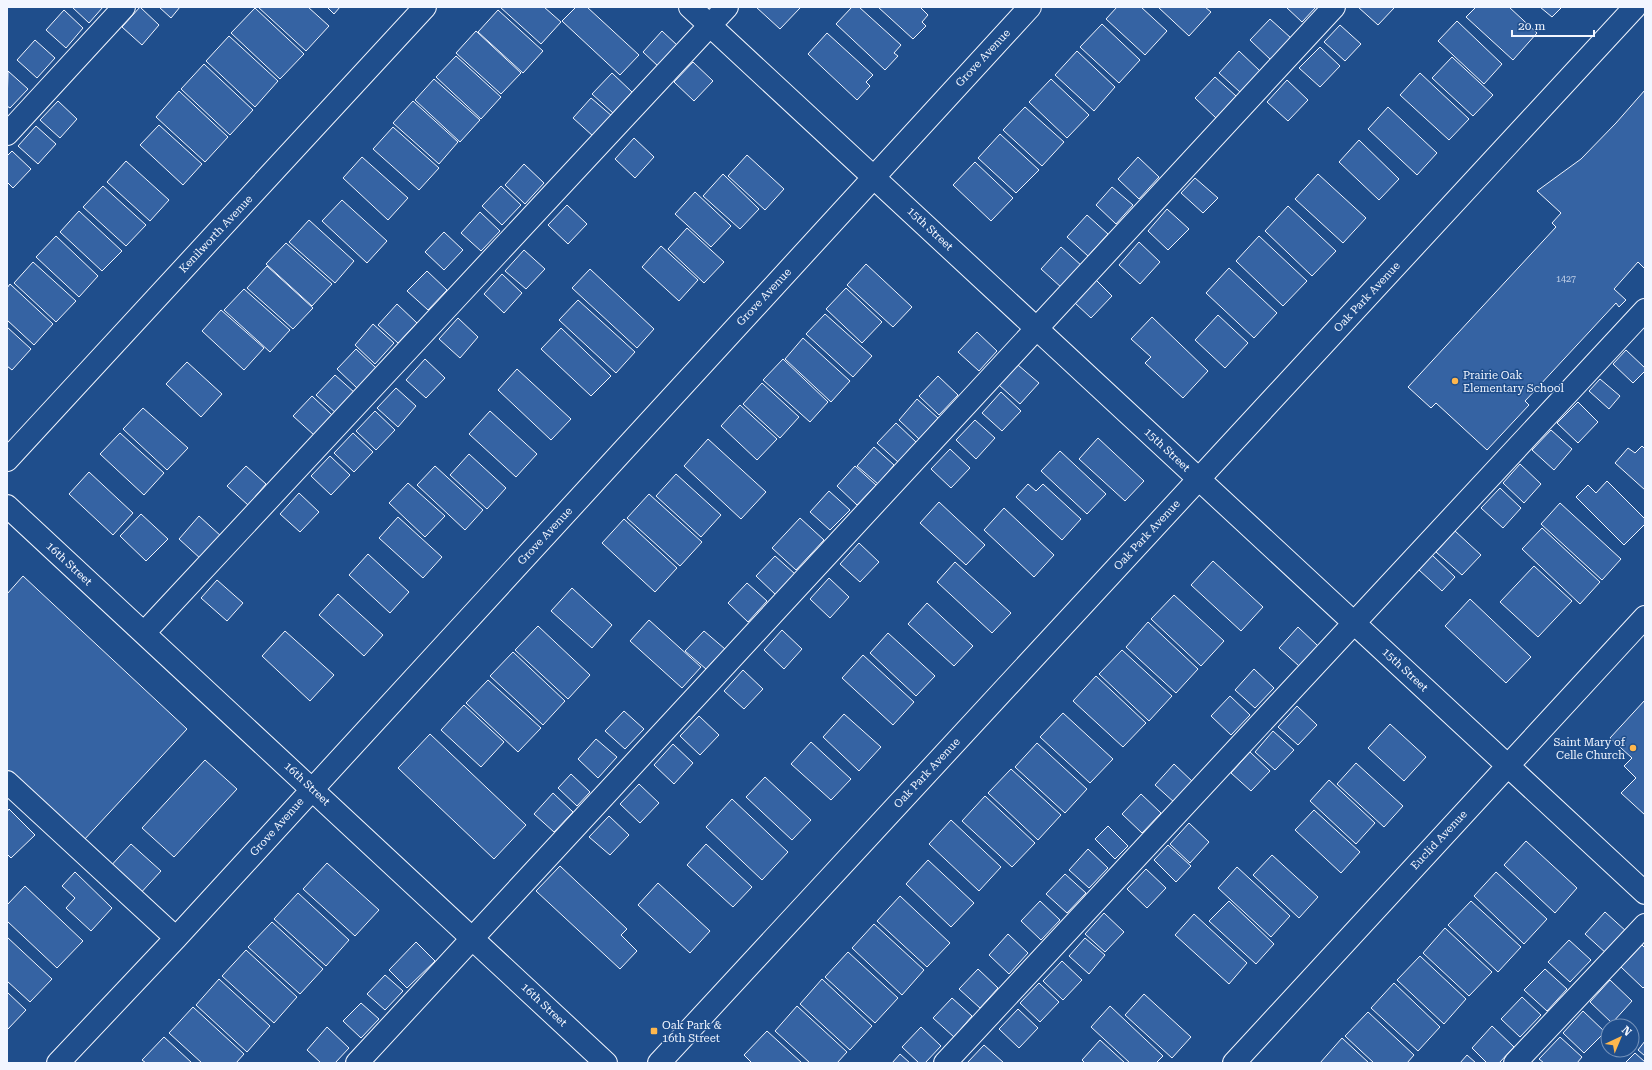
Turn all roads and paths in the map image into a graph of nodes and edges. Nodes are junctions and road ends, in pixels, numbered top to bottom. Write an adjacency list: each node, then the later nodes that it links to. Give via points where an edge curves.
1 (124, 7): 9 (street)
2 (425, 7): 13 (street, Kenilworth Avenue)
3 (690, 7): 8 (street, 15th Street)
4 (727, 7): 8 (street)
5 (1030, 7): 10 (street, Grove Avenue)
6 (1334, 7): 12 (street)
7 (1635, 7): 14 (street, Oak Park Avenue)
8 (710, 26): 10 (street, 15th Street); 18 (street)
9 (7, 134)
10 (874, 178): 12 (street, 15th Street); 21 (street, Grove Avenue)
11 (1645, 310): 17 (street)
12 (1037, 329): 14 (street, 15th Street); 25 (street)
13 (7, 460)
14 (1199, 479): 17 (street, 15th Street); 29 (street, Oak Park Avenue)
15 (7, 506): 18 (street, 16th Street)
16 (1645, 617): 19 (street, Euclid Avenue)
17 (1354, 623): 19 (street, 15th Street); 30 (street)
18 (144, 633): 21 (street, 16th Street)
19 (1508, 766): 22 (street, 15th Street); 31 (street, Euclid Avenue)
20 (8, 786): 24 (street)
21 (312, 789): 24 (street, Grove Avenue); 25 (street, 16th Street)
22 (1645, 893)
23 (1645, 925): 32 (street)
24 (176, 938): 26 (street, Grove Avenue)
25 (472, 939): 27 (street); 28 (street, 16th Street)
26 (58, 1063)
27 (357, 1063)
28 (606, 1063)
29 (659, 1063)
30 (945, 1063)
31 (1234, 1063)
32 (1515, 1063)

